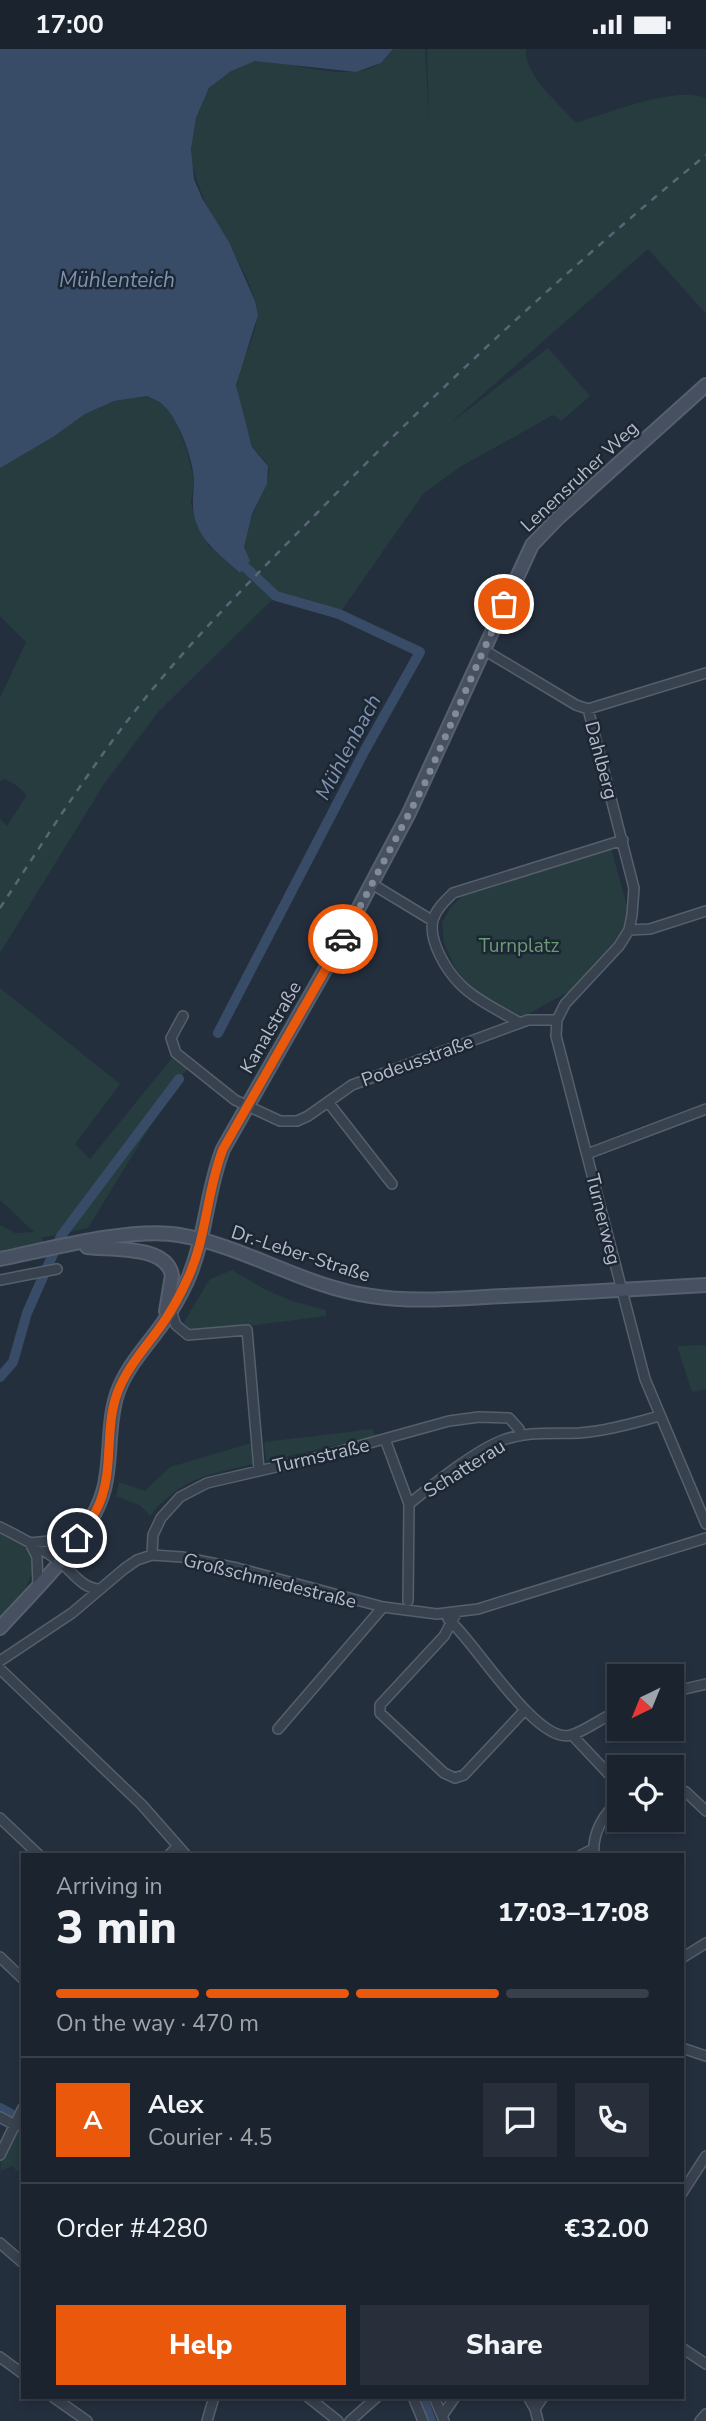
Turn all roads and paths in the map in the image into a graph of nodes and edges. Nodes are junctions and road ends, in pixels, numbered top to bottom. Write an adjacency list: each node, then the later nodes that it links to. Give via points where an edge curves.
1 (706, 385): 2 (street, Lenensruher Weg, via 532,544)
2 (484, 650): 4 (street, Dahlberg); 6 (street, Kanalstraße, via 424,785)
3 (706, 673): 4 (street)
4 (589, 709): 5 (street, Dahlberg)
5 (623, 840): 8 (street, via 453,893 440,905); 9 (street, Dahlberg, via 634,888)
6 (372, 884): 8 (street); 14 (street, Kanalstraße)
7 (706, 911): 9 (street, via 650,929)
8 (433, 921): 12 (street, via 435,940 461,986)
9 (629, 930): 11 (street, via 620,946 565,1004)
10 (183, 1016): 14 (street, Podeusstraße, via 171,1038 176,1053)
11 (557, 1020): 12 (street, Podeusstraße); 16 (street, Turnerweg, via 556,1036)
12 (520, 1023): 13 (street, Podeusstraße, via 352,1084)
13 (328, 1102): 14 (street, Podeusstraße, via 297,1121 280,1121); 17 (street)
14 (247, 1105): 18 (street, Kanalstraße, via 213,1173)
15 (706, 1109): 16 (street)
16 (587, 1154): 24 (street, Turnerweg)
17 (392, 1184)
18 (201, 1240): 19 (street, via 161,1233); 24 (street, Dr.-Leber-Straße, via 310,1280 371,1296 464,1299); 25 (street, Dr.-Leber-Straße)
19 (70, 1245): 20 (street); 25 (street, via 145,1252 163,1260 172,1275)
20 (0, 1259)
21 (57, 1269): 22 (street)
22 (0, 1280)
23 (706, 1285): 24 (street, Dr.-Leber-Straße)
24 (621, 1290): 26 (street, Turnerweg)
25 (168, 1316): 29 (street, via 188,1335 247,1330); 33 (street, Dr.-Leber-Straße, via 136,1358 118,1392 104,1487)
26 (659, 1416): 27 (street, Schatterau, via 615,1428); 31 (street, Turnerweg)
27 (520, 1436): 28 (street, Turmstraße, via 509,1419 479,1417); 30 (street, Schatterau, via 502,1440)
28 (385, 1439): 29 (street, Turmstraße); 30 (street)
29 (259, 1469): 36 (street, Turmstraße, via 207,1483 180,1497 153,1535)
30 (409, 1504): 40 (street, Schatterau)
31 (706, 1524)
32 (0, 1527): 35 (street)
33 (77, 1538): 35 (street); 37 (street, Dr.-Leber-Straße)
34 (706, 1538): 42 (street)
35 (30, 1543): 37 (street); 38 (street, via 37,1557)
36 (152, 1555): 39 (street, via 131,1564); 41 (street, Großschmiedestraße, via 237,1568)
37 (59, 1562): 38 (street, Dr.-Leber-Straße); 39 (street, via 83,1583)
38 (38, 1585): 43 (street, Dr.-Leber-Straße)
39 (100, 1589): 46 (street)
40 (408, 1601)
41 (383, 1607): 42 (street, Großschmiedestraße); 52 (street)
42 (452, 1615): 44 (street); 45 (street, Großschmiedestraße)
43 (0, 1628)
44 (444, 1636): 45 (street, via 457,1632); 50 (street, via 379,1707 380,1713 448,1776 464,1775)
45 (466, 1636): 50 (street, Großschmiedestraße)
46 (0, 1661)
47 (0, 1669): 59 (street, via 142,1805)
48 (706, 1684): 49 (street)
49 (684, 1689)
50 (525, 1710): 53 (street, Großschmiedestraße, via 554,1733)
51 (607, 1716): 53 (street)
52 (278, 1729)
53 (570, 1735): 54 (street)
54 (607, 1773)
55 (684, 1793): 56 (street)
56 (706, 1811)
57 (607, 1814): 60 (street, via 599,1825)
58 (0, 1818): 61 (street)
59 (178, 1846): 62 (street); 63 (street)
60 (594, 1852)
61 (37, 1853)
62 (171, 1853)
63 (184, 1853)
64 (706, 1943): 66 (street)
65 (0, 1957): 67 (street)
66 (684, 1957)
67 (21, 1977)
68 (684, 2049): 69 (street)
69 (706, 2056)
70 (21, 2113): 72 (street)
71 (0, 2117): 72 (street)
72 (16, 2126): 73 (street)
73 (0, 2155)
74 (706, 2156): 75 (street)
75 (684, 2188)
76 (0, 2243): 77 (street)
77 (21, 2261)
78 (684, 2349): 80 (street)
79 (0, 2357): 81 (street)
80 (706, 2364)
81 (21, 2373)
82 (57, 2399): 94 (street)
83 (213, 2399): 95 (street)
84 (310, 2399): 96 (street)
85 (375, 2399): 97 (street)
86 (414, 2399): 98 (street)
87 (435, 2399): 93 (street)
88 (454, 2399): 93 (street)
89 (529, 2399): 92 (street)
90 (542, 2399): 92 (street)
91 (706, 2414): 99 (street)
92 (534, 2418)
93 (443, 2419)
94 (86, 2421)
95 (207, 2421)
96 (338, 2421)
97 (350, 2421)
98 (423, 2421)
99 (700, 2421)

